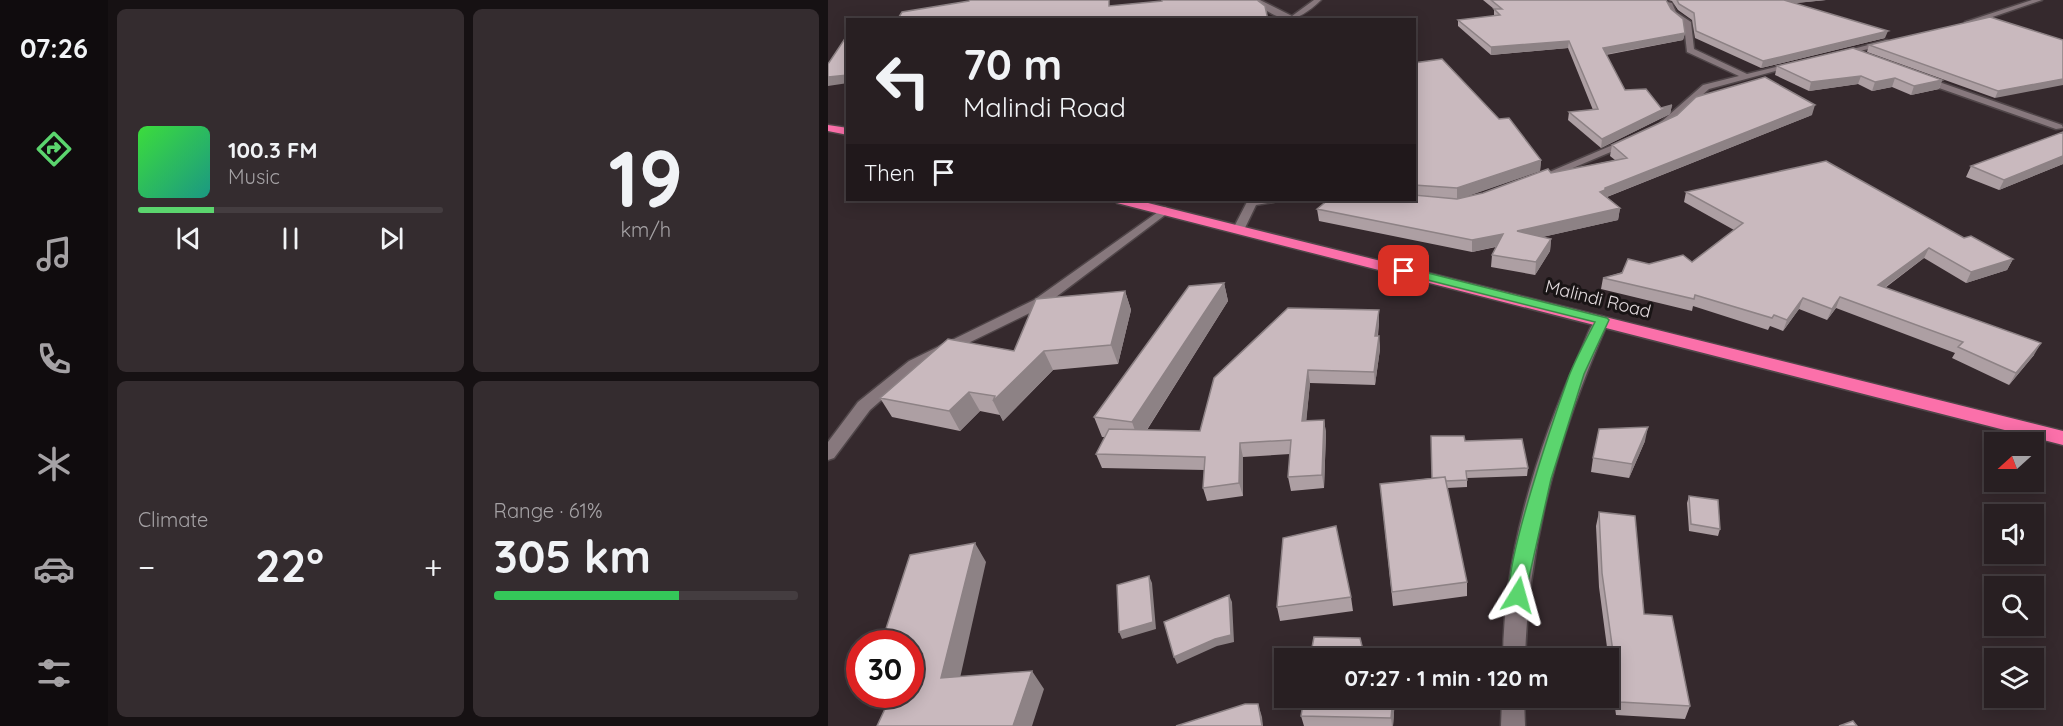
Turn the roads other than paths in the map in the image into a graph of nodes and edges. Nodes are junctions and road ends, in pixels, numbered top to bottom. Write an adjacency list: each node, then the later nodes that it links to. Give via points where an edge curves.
1 (1255, 0): 5 (street)
2 (1318, 0): 6 (street)
3 (1661, 0): 14 (street, via 1688,24 1690,50)
4 (2040, 0): 7 (street)
5 (1292, 18)
6 (1295, 18)
7 (1956, 25)
8 (1899, 39): 9 (street)
9 (1849, 51): 10 (street); 11 (street)
10 (1826, 57)
11 (1870, 59)
12 (1803, 62): 14 (street)
13 (1913, 75): 15 (street)
14 (1745, 76): 18 (street, via 1706,87 1671,121)
15 (2059, 127)
16 (828, 128): 17 (highway)
17 (846, 132)
18 (1527, 183)
19 (1126, 201): 21 (highway, Malindi Road)
20 (1253, 201): 22 (street)
21 (1165, 210): 22 (highway, Malindi Road); 25 (street, via 1039,303 914,364 864,406)
22 (1239, 229): 23 (highway, Malindi Road)
23 (1602, 320): 24 (highway, Malindi Road); 26 (street, via 1577,374 1543,479 1520,574)
24 (2063, 438)
25 (828, 454)
26 (1515, 648)
27 (1513, 708): 28 (street)
28 (1513, 726)

